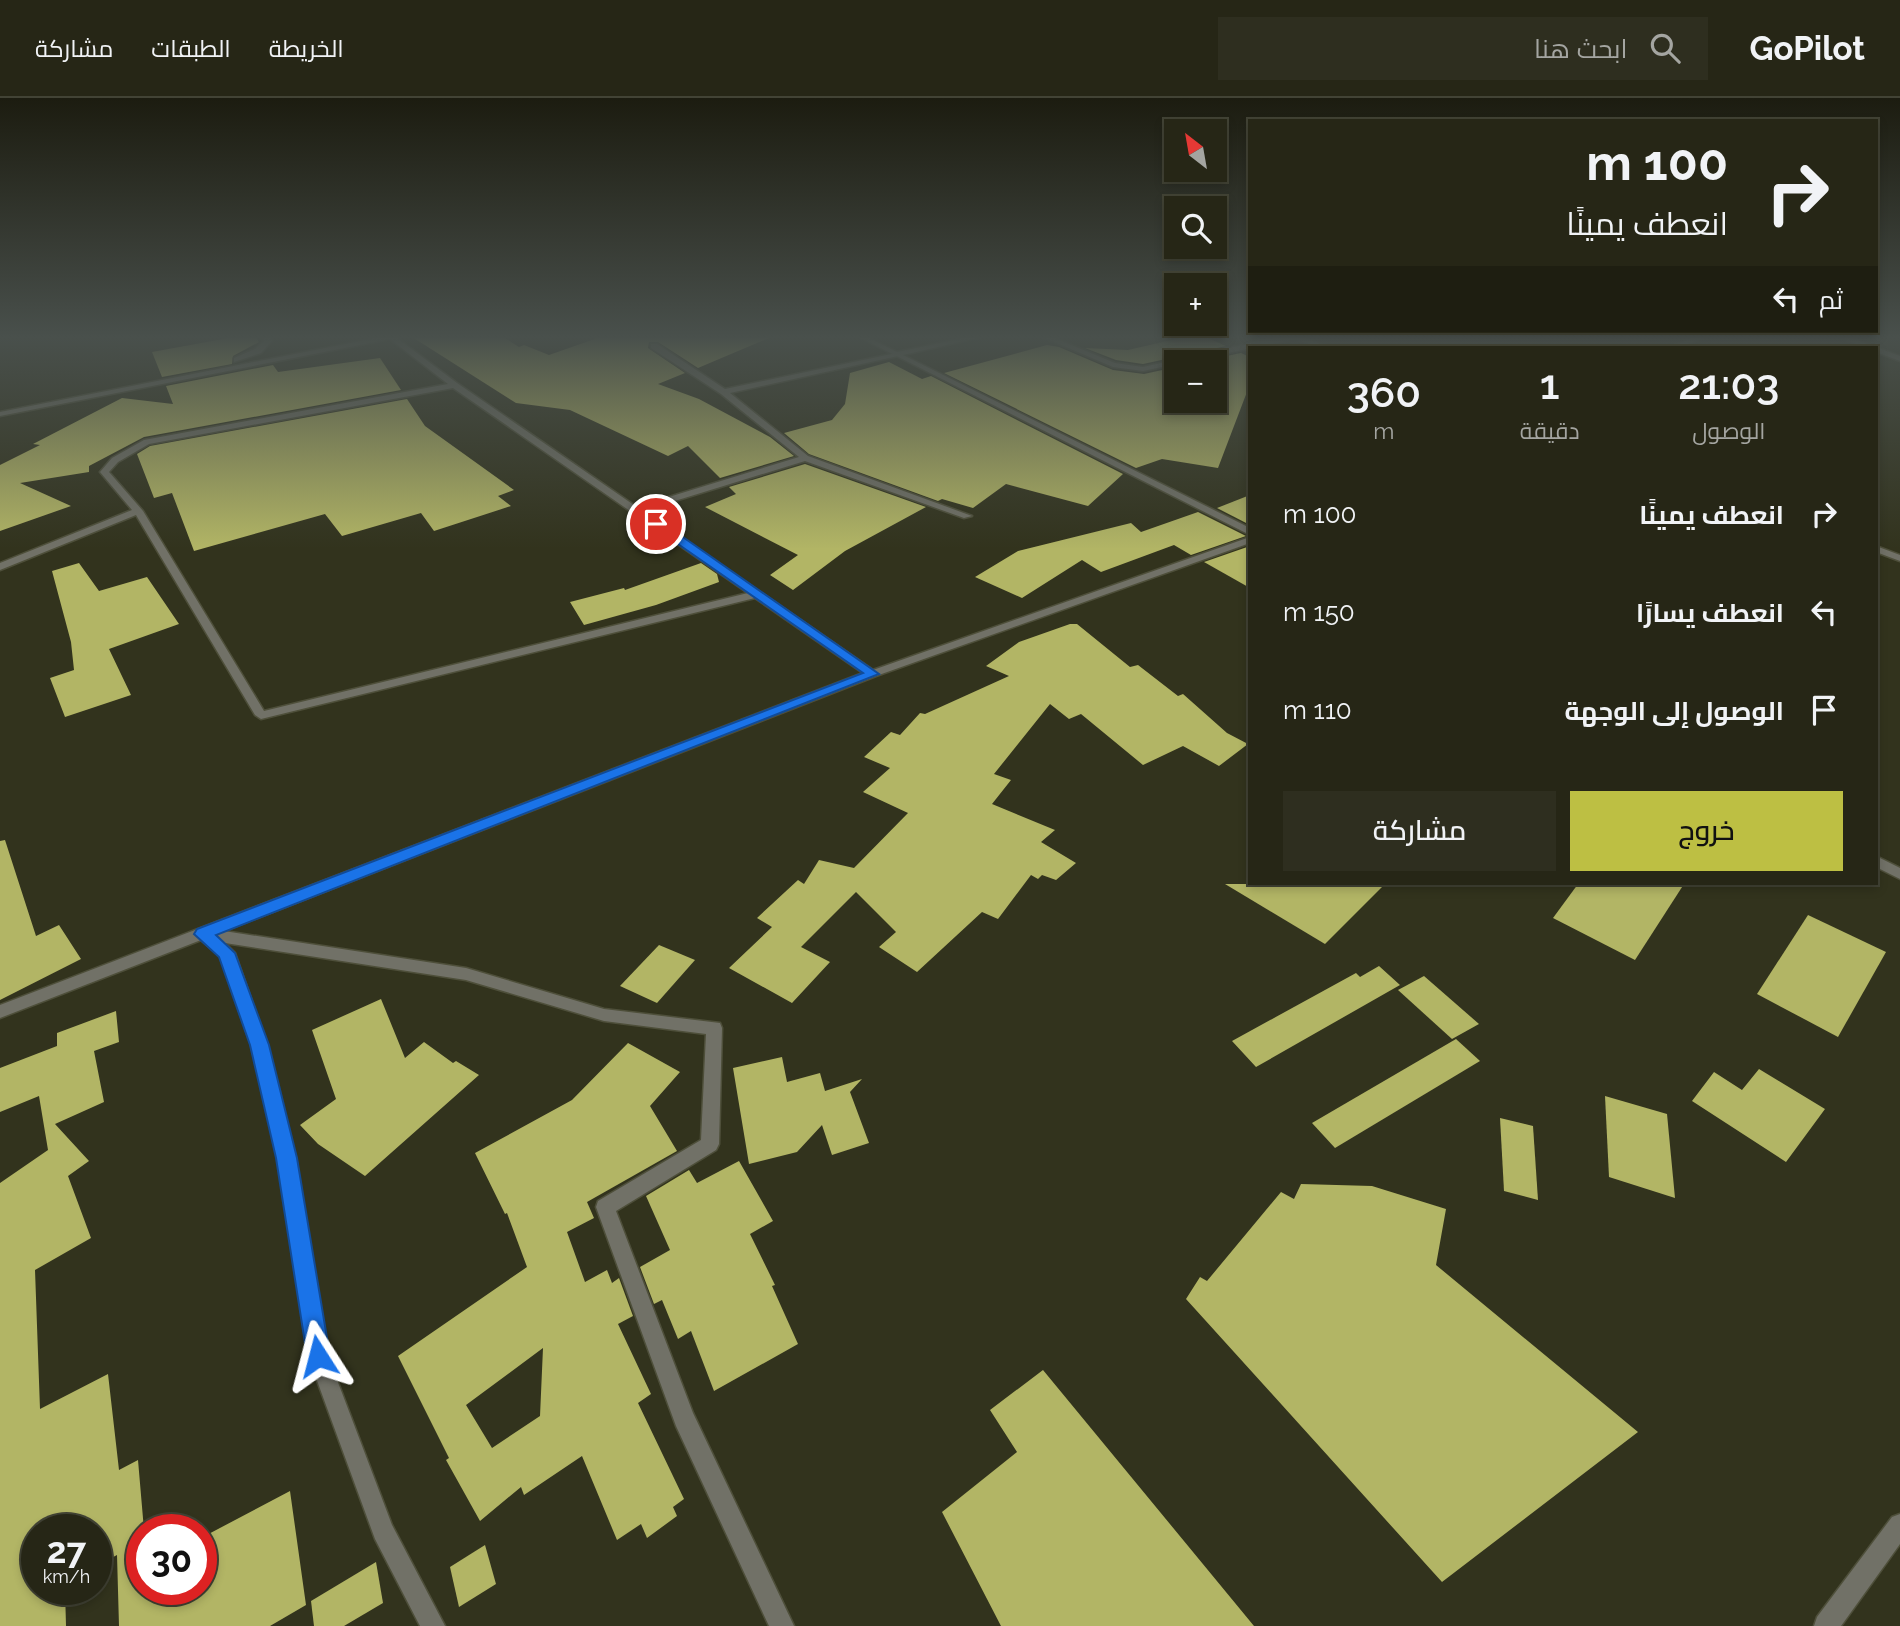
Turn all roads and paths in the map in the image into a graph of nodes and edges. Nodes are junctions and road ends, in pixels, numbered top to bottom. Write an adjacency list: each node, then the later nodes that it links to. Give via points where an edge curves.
1 (38, 406): 6 (street)
2 (339, 406): 9 (street, via 147,442 115,460 104,472)
3 (485, 406): 8 (street)
4 (742, 406): 7 (street)
5 (1001, 406): 11 (street)
6 (0, 414)
7 (805, 458): 8 (street); 10 (street)
8 (636, 510): 16 (street)
9 (138, 511): 15 (street); 16 (street, via 261,715)
10 (967, 516)
11 (1248, 531)
12 (1248, 541): 17 (street)
13 (1878, 550): 14 (street)
14 (1900, 558)
15 (0, 567)
16 (758, 594): 17 (street)
17 (872, 674): 20 (street)
18 (1878, 863): 19 (street)
19 (1900, 874)
20 (203, 934): 21 (street); 23 (street, via 227,953 260,1045 287,1158 318,1356 383,1531); 24 (street, via 466,974 604,1015 714,1028 710,1144 605,1207 684,1418)
21 (0, 1012)
22 (1900, 1527): 25 (street)
23 (433, 1626)
24 (782, 1626)
25 (1826, 1626)

